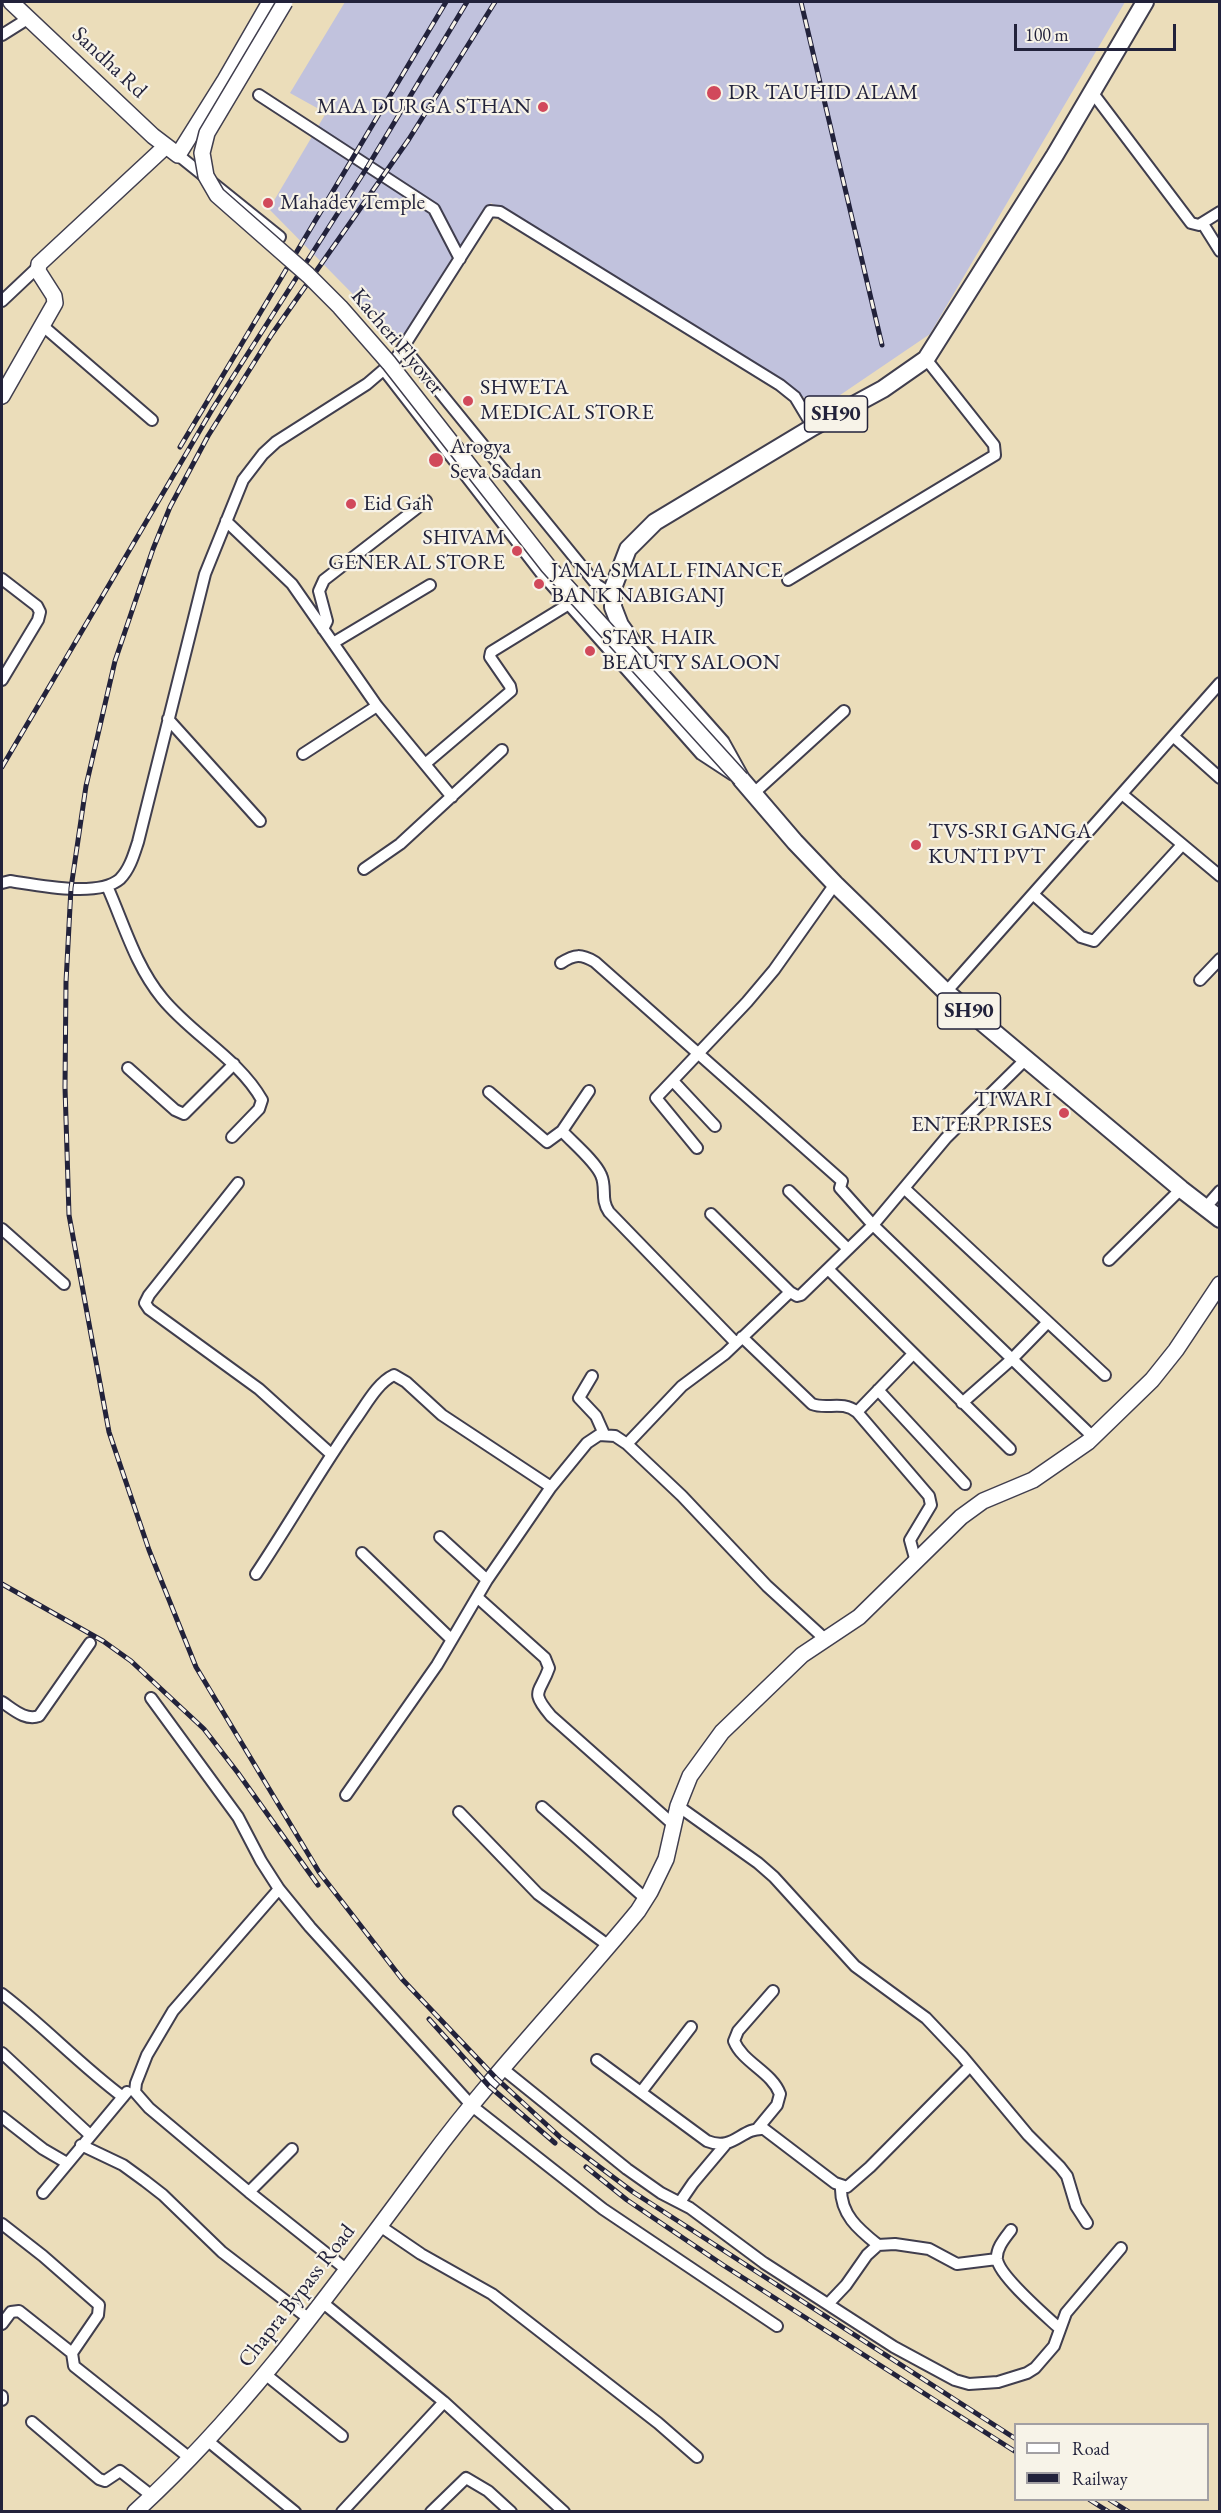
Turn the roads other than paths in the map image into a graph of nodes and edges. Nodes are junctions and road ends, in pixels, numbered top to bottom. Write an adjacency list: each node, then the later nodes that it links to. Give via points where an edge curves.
1 (11, 2): 5 (street, Sandha Rd)
2 (270, 2): 9 (street, via 225,80)
3 (285, 2): 43 (street, Kacheri Flyover, bridge, via 207,133 202,153 206,176 217,195 340,307 389,363 548,566)
4 (1145, 2): 7 (main road, SH90)
5 (29, 18): 6 (street); 9 (street, Sandha Rd)
6 (2, 35)
7 (1092, 92): 11 (street, via 1187,219); 19 (main road, SH90)
8 (259, 95): 14 (street, via 434,209)
9 (172, 150): 12 (street); 15 (street, via 84,219)
10 (1220, 212): 11 (street)
11 (1203, 224): 13 (street)
12 (280, 237)
13 (1220, 251)
14 (460, 259): 18 (street); 23 (street, via 488,214 493,210 500,212 780,385 795,397)
15 (38, 267): 16 (street); 17 (street, via 56,300)
16 (2, 301)
17 (44, 326): 21 (street); 22 (street)
18 (404, 348): 20 (street); 29 (street, via 597,585)
19 (926, 359): 23 (main road, SH90, via 883,389); 27 (street, via 994,445 993,458)
20 (384, 370): 25 (street, via 263,454 243,480); 30 (street)
21 (2, 396)
22 (152, 420)
23 (813, 427): 29 (main road, SH90, via 639,535 622,559)
24 (426, 501): 31 (street, via 324,580 319,591 327,621)
25 (226, 521): 31 (street, via 292,584); 37 (street, via 205,574)
26 (2, 579): 33 (street, via 40,612)
27 (788, 580)
28 (430, 585): 32 (street)
29 (613, 595): 43 (main road, SH90, via 620,625 722,744)
30 (569, 604): 41 (street, via 490,652 511,692); 43 (street, via 701,754)
31 (323, 629): 32 (street)
32 (333, 643): 35 (street)
33 (2, 680)
34 (1220, 683): 38 (street)
35 (377, 706): 40 (street); 41 (street)
36 (844, 711): 44 (street)
37 (168, 719): 47 (street); 53 (street, via 132,860 125,874)
38 (1173, 736): 42 (street); 45 (street)
39 (502, 750): 46 (street)
40 (303, 754)
41 (425, 764): 46 (street)
42 (1220, 778)
43 (741, 779): 44 (main road, SH90)
44 (754, 794): 52 (main road, SH90)
45 (1122, 794): 48 (street); 54 (street)
46 (452, 797): 49 (street, via 400,844)
47 (260, 821)
48 (1182, 845): 50 (street); 54 (street, via 1094,942 1081,937)
49 (363, 869)
50 (1220, 876)
51 (2, 883): 53 (street, via 71,888)
52 (835, 884): 58 (main road, SH90); 59 (street, via 774,970)
53 (107, 886): 61 (street, via 145,975 163,999)
54 (1034, 895): 58 (street)
55 (1220, 959): 57 (street)
56 (561, 963): 59 (street, via 580,955 595,962)
57 (1200, 980)
58 (946, 992): 60 (main road, SH90)
59 (700, 1054): 63 (street); 78 (street, via 842,1181 840,1188)
60 (1027, 1058): 71 (street, via 962,1121); 72 (main road, SH90)
61 (234, 1064): 62 (street, via 184,1114); 68 (street, via 262,1103)
62 (128, 1068)
63 (673, 1081): 66 (street); 69 (street, via 656,1098)
64 (590, 1091): 67 (street)
65 (489, 1092): 67 (street, via 544,1141 549,1142)
66 (715, 1126)
67 (562, 1131): 87 (street, via 599,1170 603,1203 609,1212)
68 (232, 1137)
69 (697, 1148)
70 (238, 1183): 99 (street, via 148,1295 145,1304 259,1389)
71 (904, 1188): 78 (street); 86 (street)
72 (1181, 1190): 75 (main road, SH90); 81 (street)
73 (789, 1191): 80 (street)
74 (1220, 1191): 75 (street)
75 (1204, 1208): 77 (main road, SH90)
76 (711, 1214): 85 (street)
77 (1220, 1219)
78 (873, 1225): 80 (street); 89 (street)
79 (2, 1229): 83 (street)
80 (848, 1250): 82 (street)
81 (1109, 1260)
82 (828, 1269): 85 (street, via 801,1295); 88 (street)
83 (64, 1284)
84 (1220, 1284): 96 (street, Chapra Bypass Road, via 1152,1380)
85 (790, 1292): 87 (street)
86 (1048, 1322): 89 (street); 90 (street)
87 (739, 1340): 94 (street, via 812,1404 844,1405); 97 (street, via 682,1386)
88 (912, 1354): 92 (street); 93 (street)
89 (1012, 1359): 93 (street); 96 (street)
90 (1105, 1375)
91 (592, 1376): 95 (street, via 579,1398 596,1416)
92 (878, 1390): 94 (street); 100 (street)
93 (962, 1403): 98 (street)
94 (857, 1412): 104 (street, via 931,1500 910,1540)
95 (604, 1434): 97 (street); 101 (street, via 587,1443)
96 (1093, 1437): 104 (street, Chapra Bypass Road, via 1033,1480 983,1501)
97 (627, 1444): 109 (street)
98 (1010, 1449)
99 (331, 1454): 101 (street, via 373,1394 394,1375 442,1415); 105 (street)
100 (965, 1484)
101 (551, 1486): 106 (street)
102 (440, 1537): 106 (street)
103 (362, 1553): 108 (street)
104 (916, 1562): 109 (street, Chapra Bypass Road, via 859,1617)
105 (256, 1574)
106 (487, 1580): 107 (street)
107 (477, 1597): 108 (street); 117 (street, via 545,1658 549,1668 536,1696 551,1716)
108 (451, 1639): 113 (street)
109 (826, 1640): 114 (street, Chapra Bypass Road, via 802,1655 722,1732 690,1776)
110 (90, 1643): 112 (street, via 39,1716 24,1716)
111 (151, 1698): 118 (street, via 238,1817)
112 (2, 1702)
113 (346, 1796)
114 (678, 1806): 117 (street, Chapra Bypass Road); 126 (street, via 774,1877 855,1966 917,2009)
115 (542, 1807): 119 (street)
116 (459, 1812): 120 (street, via 538,1894)
117 (675, 1827): 119 (street, Chapra Bypass Road, via 666,1859)
118 (279, 1889): 128 (street, via 173,2011 159,2031); 131 (street, via 310,1927)
119 (646, 1899): 120 (street, Chapra Bypass Road)
120 (609, 1946): 127 (street, Chapra Bypass Road)
121 (772, 1991): 133 (street, via 734,2041 780,2094)
122 (2, 1994): 130 (street)
123 (691, 2027): 129 (street)
124 (2, 2053): 134 (street)
125 (597, 2060): 129 (street)
126 (970, 2066): 139 (street, via 853,2184); 144 (street, via 1067,2175 1076,2206)
127 (503, 2070): 131 (street, Chapra Bypass Road); 142 (street, via 627,2169)
128 (135, 2083): 130 (street); 140 (street, via 135,2092 149,2108)
129 (641, 2092): 136 (street, via 707,2141)
130 (123, 2097): 134 (street)
131 (476, 2101): 145 (street, Chapra Bypass Road); 155 (street, via 619,2221)
132 (2, 2117): 138 (street)
133 (758, 2128): 136 (street); 139 (street, via 769,2131)
134 (90, 2135): 135 (street)
135 (81, 2145): 138 (street); 153 (street, via 123,2165 145,2181 222,2252)
136 (725, 2145): 142 (street)
137 (292, 2149): 140 (street)
138 (67, 2163): 141 (street)
139 (841, 2187): 147 (street, via 847,2214)
140 (249, 2192): 150 (street)
141 (43, 2193)
142 (680, 2202): 152 (street)
143 (2, 2223): 157 (street, via 99,2305 98,2315)
144 (1087, 2223)
145 (380, 2226): 150 (street, Chapra Bypass Road); 163 (street, via 492,2294)
146 (1011, 2230): 149 (street, via 1002,2241)
147 (878, 2245): 149 (street, via 929,2249 957,2264); 152 (street)
148 (1121, 2248): 156 (street, via 1066,2313)
149 (997, 2259): 156 (street, via 1022,2293)
150 (347, 2270): 151 (street, Chapra Bypass Road)
151 (322, 2302): 153 (street, Chapra Bypass Road); 159 (street)
152 (828, 2304): 156 (street, via 927,2366 969,2384 998,2382 1027,2373 1054,2346)
153 (308, 2318): 158 (street, Chapra Bypass Road)
154 (2, 2324): 157 (street, via 11,2312 19,2312)
155 (777, 2326)
156 (1059, 2328)
157 (72, 2353): 164 (street, via 72,2361 81,2372)
158 (265, 2374): 161 (street); 162 (street, Chapra Bypass Road)
159 (444, 2402): 168 (street); 171 (street)
160 (32, 2422): 165 (street, via 99,2479 105,2481 120,2471)
161 (342, 2436)
162 (208, 2441): 164 (street, Chapra Bypass Road); 167 (street)
163 (697, 2457)
164 (191, 2459): 165 (street, Chapra Bypass Road)
165 (152, 2496): 166 (street, Chapra Bypass Road)
166 (135, 2511)
167 (295, 2511)
168 (342, 2511)
169 (431, 2511): 170 (street, via 466,2478)
170 (511, 2511)
171 (564, 2511)

